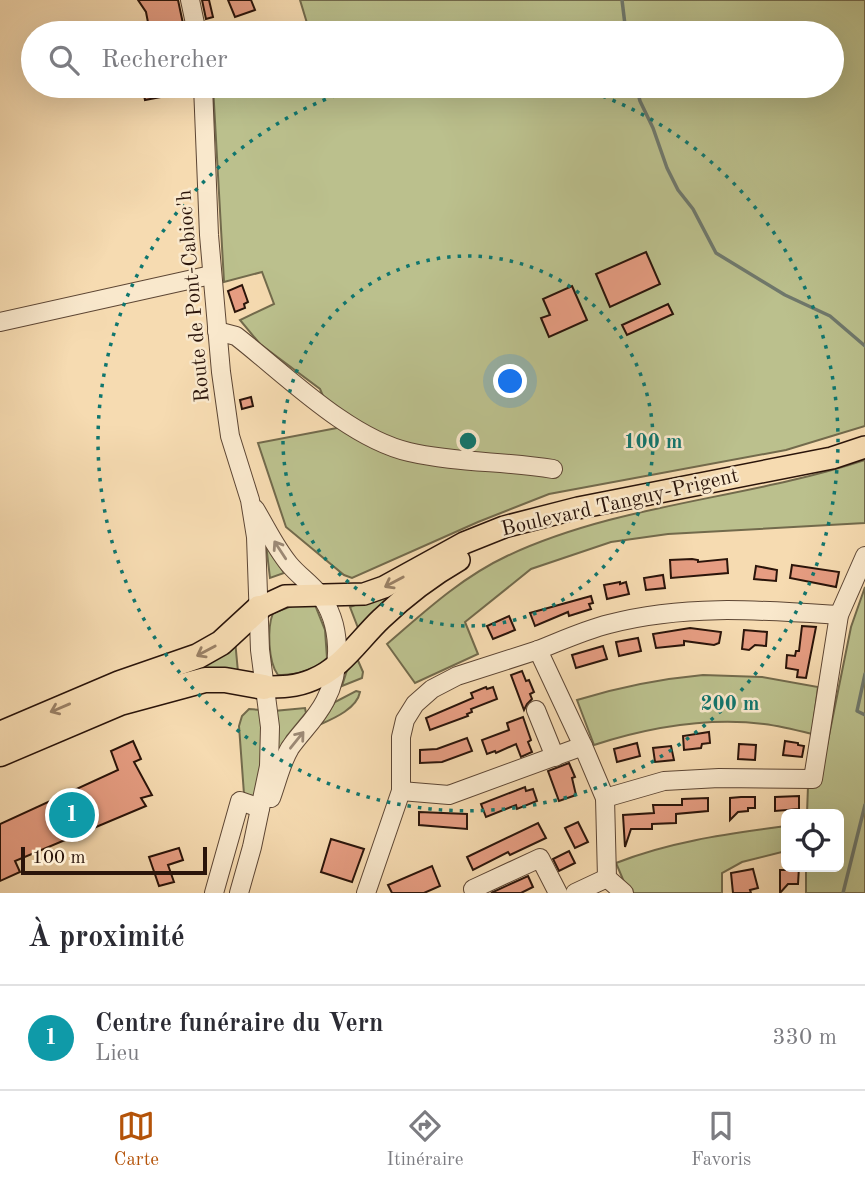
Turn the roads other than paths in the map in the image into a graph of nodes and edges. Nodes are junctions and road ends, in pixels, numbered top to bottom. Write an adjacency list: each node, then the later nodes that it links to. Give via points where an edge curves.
1 (190, 0): 2 (street)
2 (194, 21)
3 (204, 98): 4 (street, Route de Pont-Cabioc'h)
4 (211, 275): 5 (street); 6 (street, Route de Pont-Cabioc'h)
5 (0, 321)
6 (217, 331): 8 (street, via 236,336 335,416 376,440 406,452 451,460); 9 (street, Route de Pont-Cabioc'h, via 230,436)
7 (865, 447): 10 (main road, Boulevard Tanguy-Prigent, via 832,458)
8 (553, 468)
9 (250, 500): 12 (street, Route de Pont-Cabioc'h, one-way to 9, via 289,564); 13 (street, Route de Pont-Cabioc'h)
10 (546, 517): 12 (main road, Boulevard Tanguy-Prigent, one-way to 12, via 464,543 364,594); 16 (main road, via 439,573 382,619)
11 (865, 556): 14 (street)
12 (319, 593): 13 (main road, Boulevard Tanguy-Prigent, via 285,596); 16 (street, via 333,622)
13 (259, 608): 17 (street); 19 (highway, one-way to 19, via 221,643 198,656)
14 (839, 615): 15 (street, via 733,608 676,611 608,624); 24 (street, via 813,779 664,781)
15 (538, 650): 20 (street); 23 (street, via 457,677 432,689 415,705 401,737)
16 (337, 666): 17 (main road, via 313,680); 26 (street, one-way to 16, via 289,750 325,702)
17 (264, 687): 21 (highway, via 205,680 120,703); 25 (street, via 271,727)
18 (536, 710): 22 (street)
19 (0, 734)
20 (583, 746): 22 (street); 24 (street)
21 (0, 754)
22 (555, 757): 23 (street, via 449,795)
23 (401, 791): 30 (street)
24 (605, 798): 27 (street)
25 (260, 808): 26 (street); 28 (street, via 240,801)
26 (252, 847): 29 (street)
27 (607, 878): 33 (street); 34 (street)
28 (214, 893)
29 (239, 893)
30 (366, 893)
31 (475, 893): 32 (street, via 473,889 540,858)
32 (558, 893)
33 (575, 893)
34 (624, 893)

